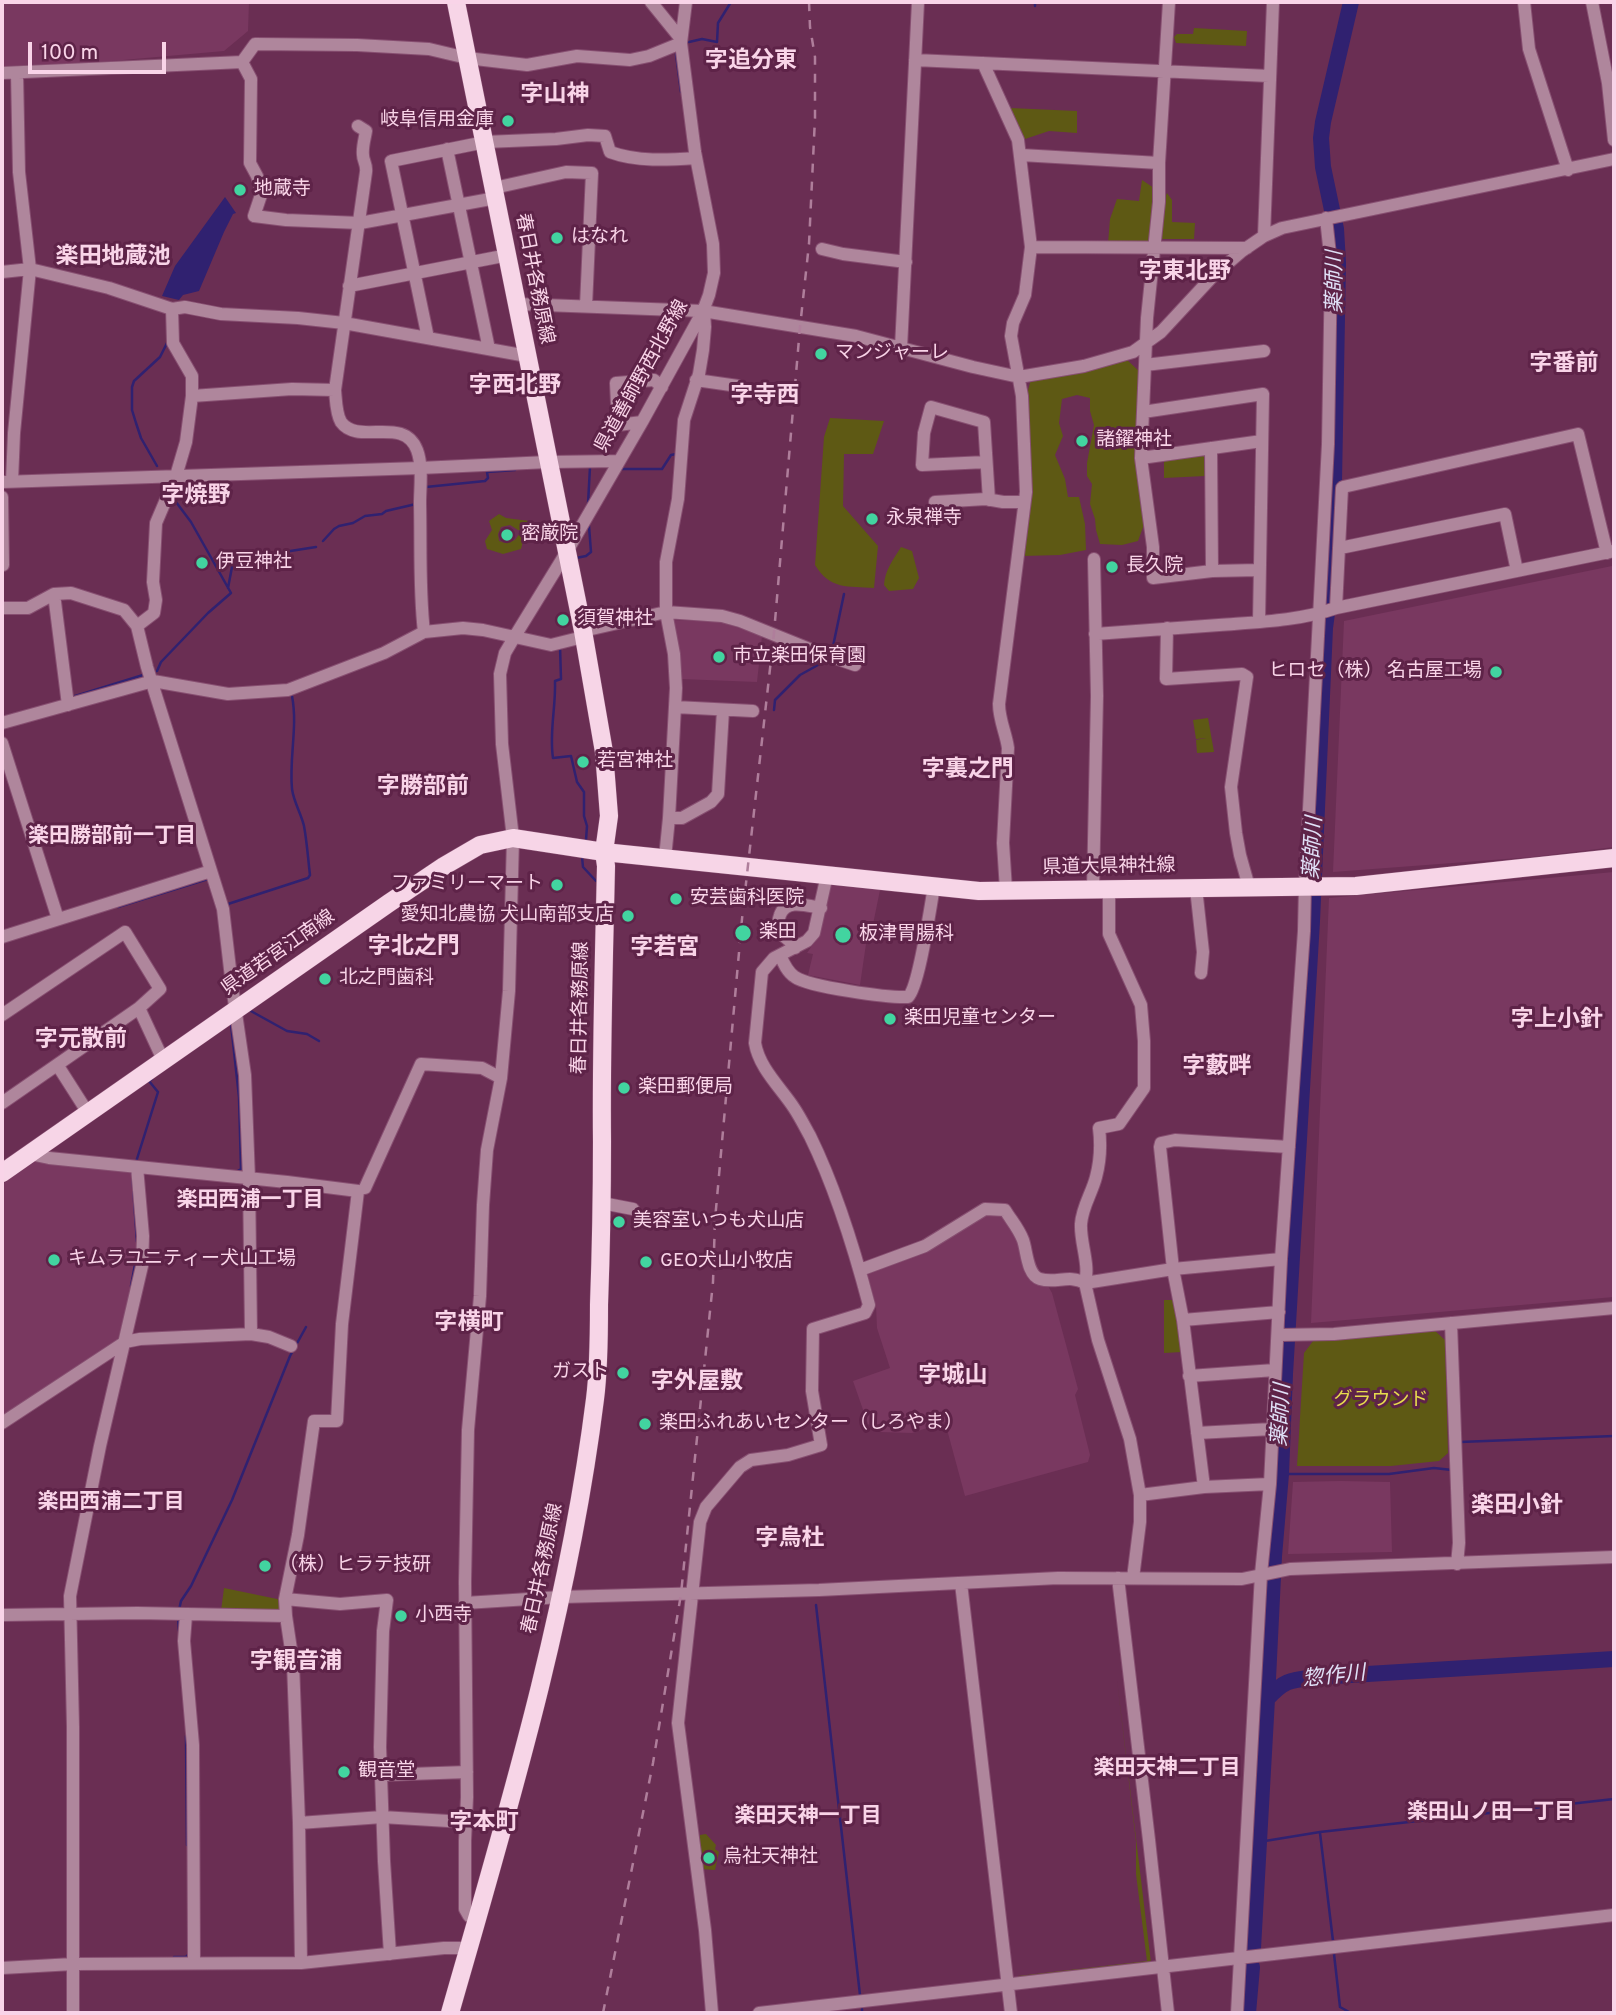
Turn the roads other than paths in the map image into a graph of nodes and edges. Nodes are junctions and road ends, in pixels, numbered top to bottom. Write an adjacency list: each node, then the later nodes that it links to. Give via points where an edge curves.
1 (456, 2): 10 (main road, 春日井各務原線)
2 (651, 2): 9 (street)
3 (686, 2): 9 (street, 県道善師野西北野線)
4 (918, 2): 11 (street)
5 (1169, 2): 14 (street)
6 (1273, 2): 17 (street)
7 (1524, 2): 28 (street, via 1530,49)
8 (1592, 2): 19 (street)
9 (681, 41): 10 (street, via 629,60 577,56 527,65); 23 (street, 県道善師野西北野線)
10 (467, 58): 12 (street, via 417,48 255,44); 20 (main road, 春日井各務原線)
11 (915, 60): 13 (street); 41 (street)
12 (242, 62): 16 (street); 33 (street, via 251,79 250,163 262,192 254,216)
13 (983, 63): 14 (street); 22 (street)
14 (1166, 71): 17 (street); 26 (street)
15 (2, 73): 16 (street)
16 (17, 73): 42 (street, via 19,172)
17 (1269, 76): 34 (street)
18 (358, 126): 27 (street, via 366,131 363,158)
19 (1614, 140)
20 (485, 142): 21 (street); 23 (street, via 605,136 610,152 626,156); 29 (main road, 春日井各務原線)
21 (447, 149): 25 (street); 30 (street)
22 (1021, 155): 26 (street); 35 (street)
23 (696, 158): 49 (street, 県道善師野西北野線, via 713,244 714,273)
24 (1614, 159): 28 (street)
25 (391, 161): 27 (street); 31 (street)
26 (1159, 163): 38 (street)
27 (367, 165): 33 (street)
28 (1568, 170): 32 (street)
29 (495, 193): 30 (street); 39 (main road, 春日井各務原線); 47 (street, via 566,172 592,173)
30 (459, 204): 31 (street); 40 (street)
31 (401, 215): 33 (street); 44 (street)
32 (1326, 218): 34 (street); 91 (street, via 1337,342)
33 (360, 223): 45 (street)
34 (1264, 236): 37 (street)
35 (1031, 247): 38 (street); 58 (street, via 1025,295 1012,331)
36 (822, 248): 41 (street)
37 (1247, 248): 38 (street); 52 (street)
38 (1153, 249): 52 (street)
39 (508, 255): 40 (street); 46 (main road, 春日井各務原線)
40 (471, 262): 44 (street); 54 (street)
41 (906, 262): 53 (street)
42 (30, 269): 43 (street); 48 (street); 74 (street)
43 (2, 272)
44 (414, 273): 45 (street); 51 (street)
45 (349, 286): 50 (street)
46 (518, 304): 47 (street); 56 (main road, 春日井各務原線)
47 (586, 306): 49 (street)
48 (172, 309): 50 (street); 63 (street, via 173,342 192,376)
49 (704, 311): 53 (street, via 835,332); 59 (street); 61 (street, 県道善師野西北野線)
50 (344, 323): 51 (street); 62 (street)
51 (428, 338): 54 (street)
52 (1146, 343): 57 (street); 58 (street, via 1117,358)
53 (901, 348): 58 (street)
54 (489, 349): 56 (street)
55 (1265, 351): 57 (street)
56 (527, 356): 71 (main road, 春日井各務原線)
57 (1145, 365): 64 (street)
58 (1018, 377): 78 (street)
59 (696, 380): 60 (street); 90 (street, via 682,428 678,499 666,562)
60 (738, 386)
61 (662, 387): 65 (street, 県道善師野西北野線); 65 (street, via 654,380 615,383 618,425)
62 (335, 390): 63 (street); 72 (street, via 340,420 347,427 401,433 417,451)
63 (192, 396): 73 (street)
64 (1143, 412): 66 (street, via 1263,394); 68 (street)
65 (642, 422): 69 (street, 県道善師野西北野線)
66 (1262, 441): 67 (street); 85 (street)
67 (1210, 448): 68 (street); 84 (street)
68 (1141, 458): 84 (street, via 1153,578)
69 (619, 461): 71 (street); 81 (street, 県道善師野西北野線)
70 (986, 461): 70 (street, via 984,422 931,407 922,465); 76 (street)
71 (548, 462): 72 (street); 81 (main road, 春日井各務原線)
72 (420, 468): 73 (street); 95 (street)
73 (176, 476): 74 (street); 93 (street, via 156,523 154,613)
74 (7, 482)
75 (2, 498): 83 (street)
76 (989, 499): 77 (street); 78 (street)
77 (935, 502)
78 (1024, 502): 119 (street, via 999,704 1008,748 1003,843)
79 (1340, 548): 80 (street, via 1342,487 1578,434); 86 (street, via 1505,514); 89 (street)
80 (1611, 552): 86 (street)
81 (566, 553): 96 (main road, 春日井各務原線); 98 (street, 県道善師野西北野線)
82 (1094, 559): 97 (street)
83 (2, 565)
84 (1212, 570): 85 (street)
85 (1259, 570): 92 (street)
86 (1517, 571): 89 (street)
87 (54, 594): 88 (street, via 28,608); 93 (street, via 71,593 124,610); 101 (street)
88 (2, 608)
89 (1336, 608): 91 (street)
90 (666, 612): 96 (street); 99 (street, via 740,621); 102 (street, via 674,654)
91 (1319, 614): 92 (street); 114 (street)
92 (1259, 622): 94 (street)
93 (137, 626): 100 (street)
94 (1167, 628): 97 (street); 116 (street, via 1166,680 1247,677 1231,787)
95 (424, 632): 98 (street, via 463,628); 100 (street, via 384,653 288,690 228,694)
96 (583, 634): 98 (street, via 551,645); 109 (main road, 春日井各務原線, via 604,752 609,816)
97 (1095, 634): 118 (street)
98 (514, 636): 108 (street, 県道善師野西北野線, via 500,674 502,744)
99 (855, 665)
100 (153, 681): 101 (street); 112 (street)
101 (67, 700): 105 (street)
102 (675, 707): 103 (street); 107 (street)
103 (723, 710): 104 (street); 107 (street, via 718,794 682,818)
104 (753, 711)
105 (3, 725)
106 (2, 743): 121 (street)
107 (669, 818): 110 (street)
108 (513, 838): 109 (main road, 県道若宮江南線); 127 (main road, 県道若宮江南線, via 480,845 444,866); 131 (street, 県道善師野西北野線, via 509,992)
109 (604, 852): 110 (main road, 県道大県神社線); 140 (main road, 春日井各務原線)
110 (665, 858): 113 (main road, 県道大県神社線)
111 (1614, 859): 114 (main road, 県道大県神社線, via 1356,886)
112 (211, 871): 121 (street); 127 (street, via 223,909)
113 (827, 874): 115 (main road, 県道大県神社線); 120 (street)
114 (1313, 886): 116 (main road, 県道大県神社線); 134 (street, via 1304,931)
115 (934, 887): 119 (main road, 県道大県神社線); 124 (street, via 918,975 908,998 797,979)
116 (1249, 887): 117 (main road, 県道大県神社線)
117 (1196, 888): 118 (main road, 県道大県神社線); 125 (street)
118 (1101, 889): 119 (main road, 県道大県神社線); 145 (street, via 1109,934 1141,1005 1144,1088 1119,1124 1099,1128 1096,1178 1081,1220)
119 (1006, 890)
120 (821, 908): 123 (street, via 814,933); 123 (street, via 793,905 780,914 780,931)
121 (58, 919): 122 (street)
122 (2, 937)
123 (795, 948): 124 (street)
124 (780, 955): 144 (street, via 762,972 755,1044 811,1138)
125 (1201, 973)
126 (139, 1008): 128 (street, via 160,989 125,932); 129 (street); 130 (street)
127 (235, 1010): 129 (main road, 県道若宮江南線); 138 (street, via 245,1075)
128 (2, 1015)
129 (164, 1062): 133 (main road, 県道若宮江南線)
130 (58, 1066): 132 (street); 133 (street)
131 (501, 1078): 139 (street, via 482,1068 421,1064); 171 (street, 県道善師野西北野線, via 487,1150 483,1205 468,1430)
132 (2, 1104)
133 (89, 1113): 135 (main road, 県道若宮江南線)
134 (1289, 1147): 142 (street); 143 (street, via 1161,1143)
135 (30, 1153): 136 (street); 137 (main road, 県道若宮江南線)
136 (135, 1167): 138 (street); 152 (street, via 142,1266)
137 (2, 1173)
138 (249, 1179): 150 (street); 170 (street, via 358,1191 342,1324 337,1421 314,1421)
139 (365, 1188)
140 (602, 1203): 141 (street); 169 (main road, 春日井各務原線, via 596,1395)
141 (633, 1209)
142 (1281, 1259): 143 (street); 147 (street)
143 (1173, 1269): 145 (street); 148 (street)
144 (860, 1270): 145 (street, via 925,1246 985,1209 1005,1210 1022,1238 1035,1277); 168 (street, via 869,1305 865,1313 813,1329 812,1391 821,1445 751,1460 740,1467 702,1514)
145 (1084, 1283): 161 (street, via 1130,1439)
146 (1614, 1308): 149 (street)
147 (1279, 1312): 148 (street); 151 (street)
148 (1183, 1320): 155 (street)
149 (1451, 1323): 151 (street); 163 (street)
150 (251, 1334): 152 (street); 153 (street)
151 (1285, 1335): 154 (street)
152 (125, 1342): 156 (street); 172 (street, via 74,1574)
153 (291, 1346)
154 (1275, 1370): 155 (street); 157 (street)
155 (1189, 1376): 158 (street)
156 (2, 1423)
157 (1272, 1429): 158 (street); 159 (street)
158 (1197, 1433): 160 (street)
159 (1270, 1484): 160 (street); 164 (street)
160 (1204, 1487): 161 (street)
161 (1140, 1495): 166 (street)
162 (1614, 1557): 163 (street)
163 (1457, 1564): 164 (street, via 1290,1569)
164 (1261, 1574): 166 (street, via 1242,1579); 185 (street)
165 (1118, 1578): 166 (street); 167 (street); 189 (street)
166 (1133, 1578)
167 (961, 1583): 168 (street); 191 (street)
168 (691, 1594): 169 (street); 194 (street, via 678,1723)
169 (561, 1597): 171 (street); 182 (main road, 春日井各務原線, via 522,1760)
170 (285, 1600): 175 (street); 177 (street, via 340,1604 387,1600 382,1651)
171 (465, 1603): 176 (street, 県道善師野西北野線)
172 (71, 1614): 173 (street); 174 (street); 188 (street)
173 (2, 1615)
174 (186, 1615): 175 (street); 186 (street, via 193,1745)
175 (286, 1616): 180 (street, via 293,1663)
176 (467, 1772): 177 (street); 179 (street, 県道善師野西北野線)
177 (382, 1774): 178 (street)
178 (382, 1817): 179 (street); 180 (street); 184 (street)
179 (465, 1822): 182 (street, 県道善師野西北野線, via 465,1909 469,1916)
180 (299, 1824): 187 (street)
181 (1614, 1915): 185 (street)
182 (477, 1917): 183 (main road, 春日井各務原線)
183 (468, 1948): 184 (street); 193 (main road, 春日井各務原線)
184 (390, 1954): 187 (street)
185 (1240, 1959): 189 (street); 198 (street)
186 (194, 1962): 187 (street); 188 (street)
187 (301, 1963)
188 (74, 1964): 190 (street); 192 (street)
189 (1162, 1966): 191 (street); 197 (street)
190 (2, 1968)
191 (1007, 1985): 195 (street); 196 (street)
192 (73, 2013)
193 (450, 2013)
194 (712, 2013)
195 (759, 2013)
196 (1011, 2013)
197 (1168, 2013)
198 (1237, 2013)

